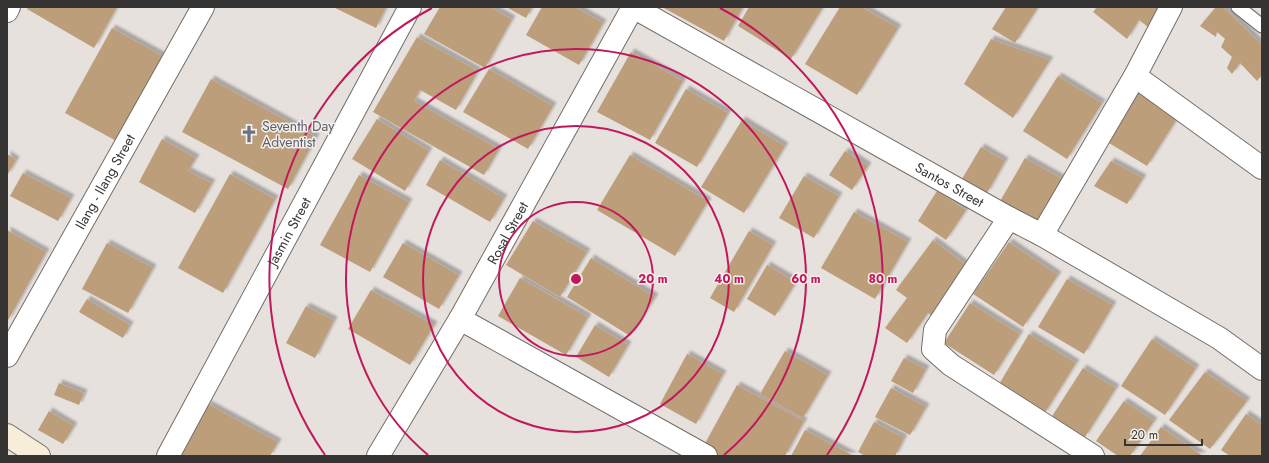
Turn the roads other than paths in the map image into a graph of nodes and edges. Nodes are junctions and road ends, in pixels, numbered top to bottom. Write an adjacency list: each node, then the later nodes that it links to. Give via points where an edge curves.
1 (9, 7): 7 (street)
2 (203, 7): 14 (street, Ilang - Ilang Street)
3 (410, 7): 18 (street, Jasmin Street)
4 (633, 7): 11 (street, Santos Street); 13 (street, Rosal Street)
5 (1171, 7): 9 (street)
6 (1238, 7): 8 (lane)
7 (7, 11)
8 (1262, 26)
9 (1135, 76): 10 (street); 12 (street)
10 (1262, 168)
11 (1009, 218): 12 (street, Santos Street); 21 (street, via 935,330 933,349 951,365)
12 (1042, 234): 15 (street, Santos Street, via 1219,338)
13 (460, 319): 19 (street, Rosal Street); 20 (street)
14 (7, 356)
15 (1262, 369)
16 (7, 436): 17 (main road)
17 (39, 456)
18 (168, 456)
19 (378, 456)
20 (706, 456)
21 (1093, 456)

